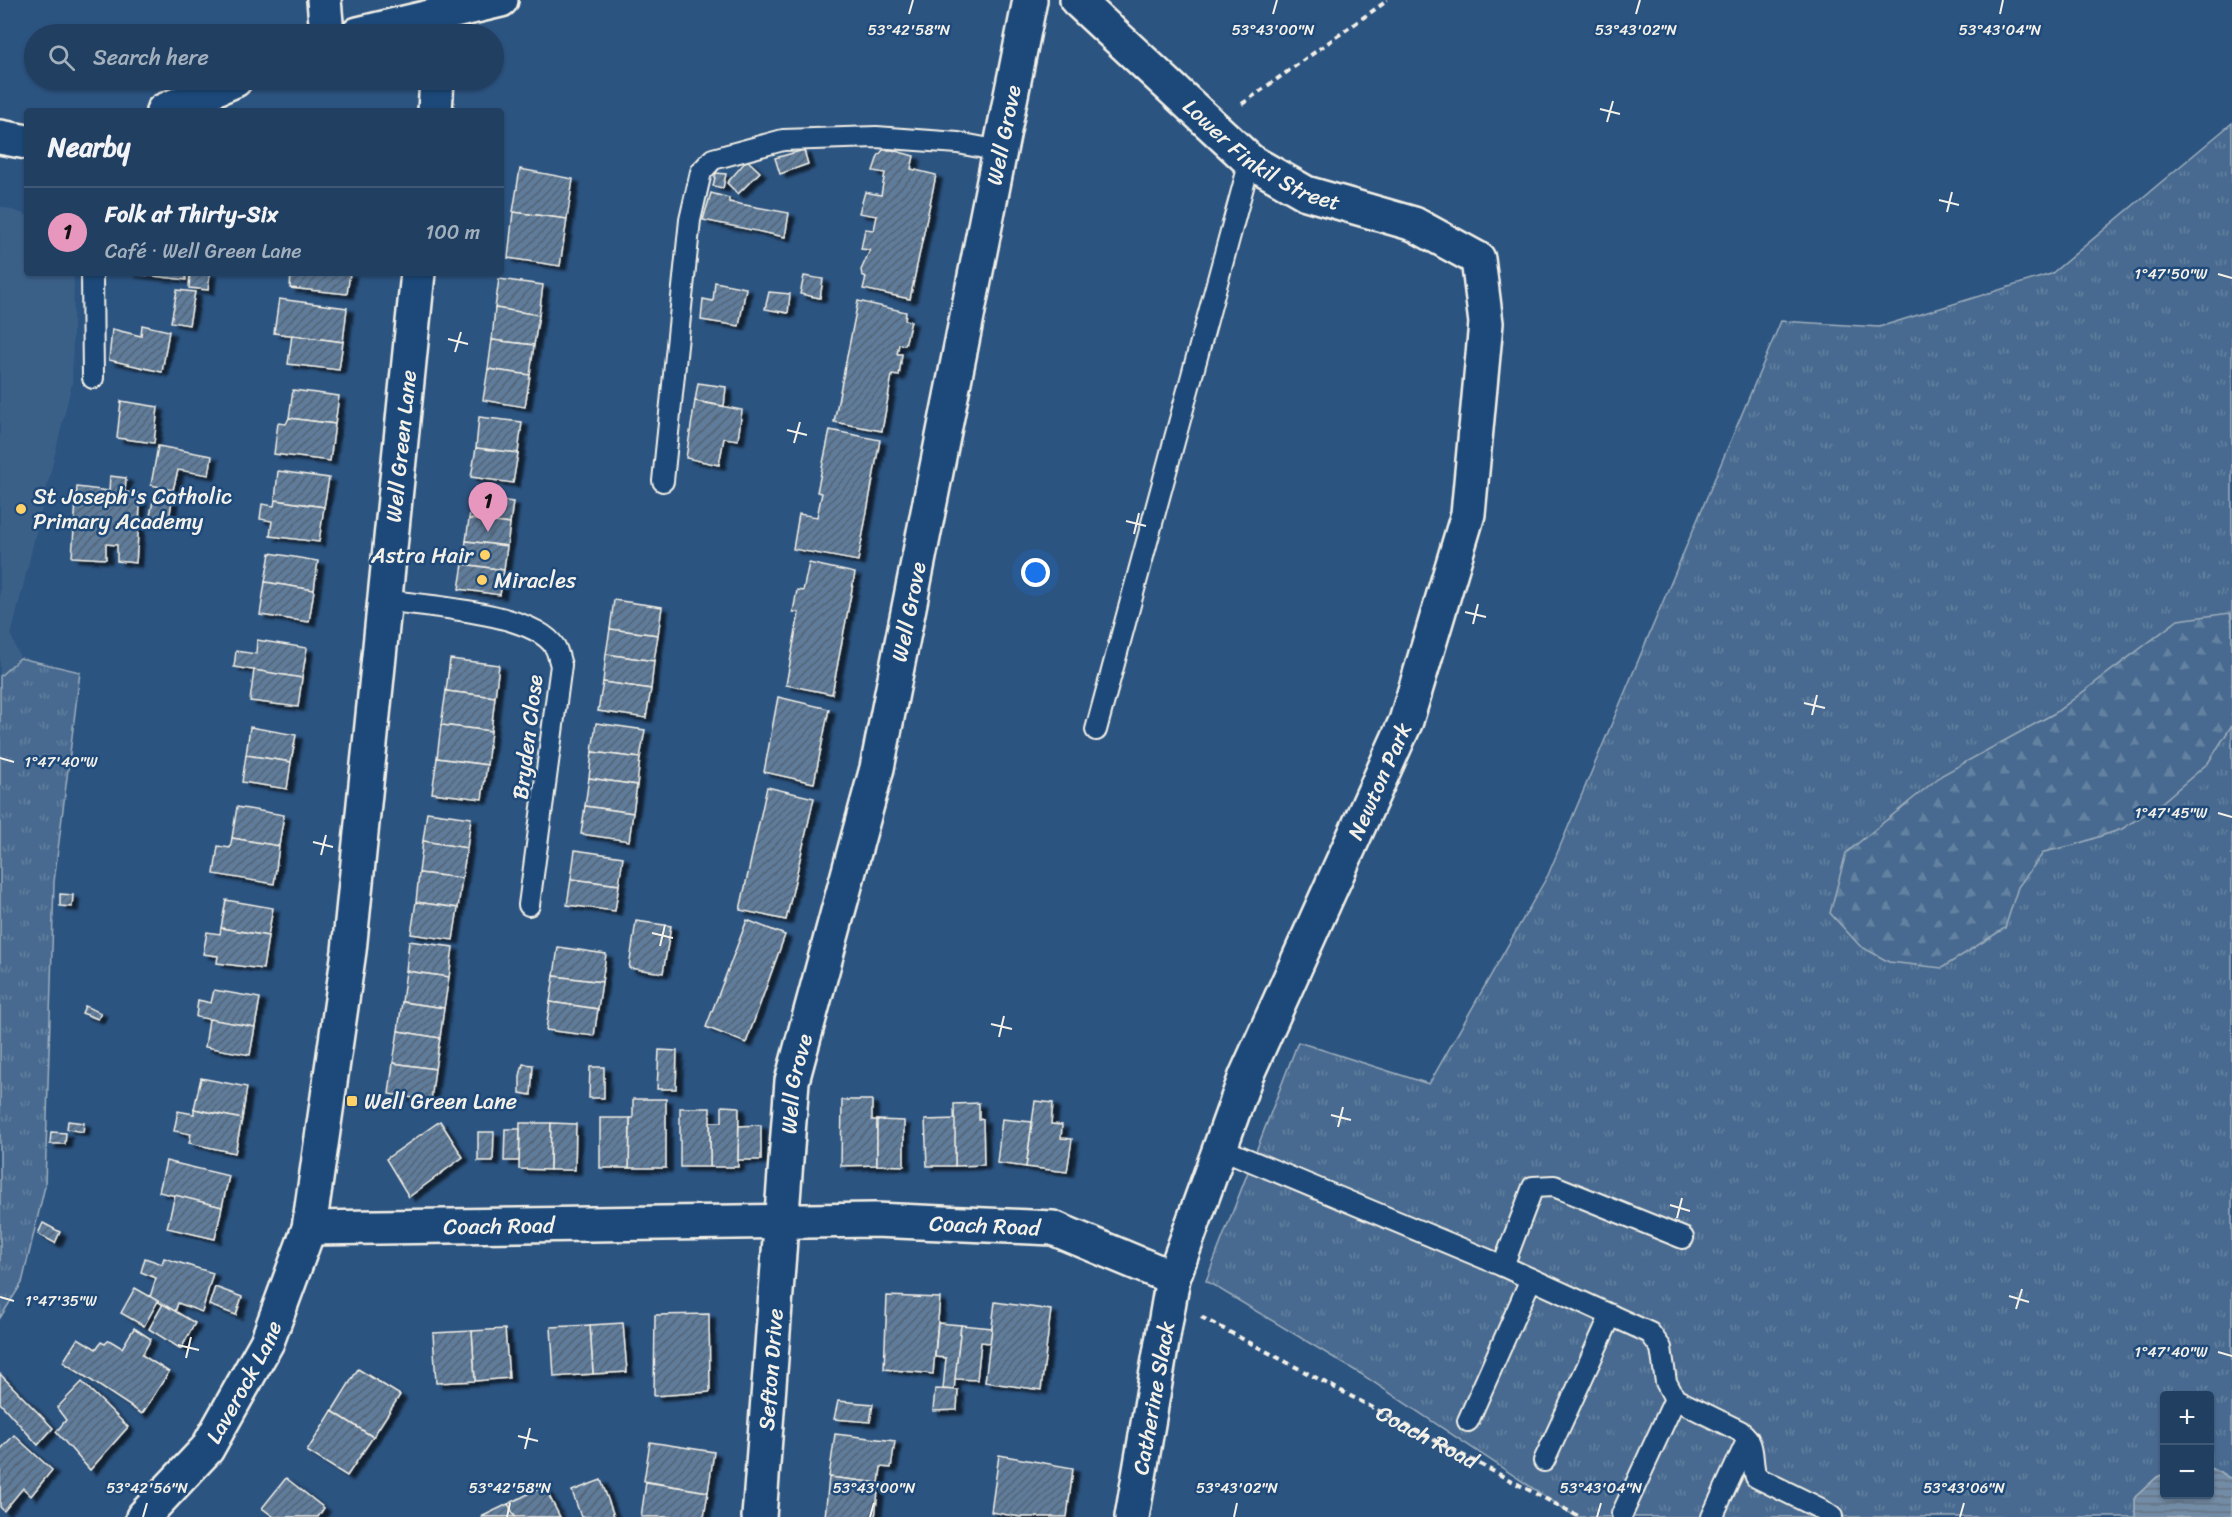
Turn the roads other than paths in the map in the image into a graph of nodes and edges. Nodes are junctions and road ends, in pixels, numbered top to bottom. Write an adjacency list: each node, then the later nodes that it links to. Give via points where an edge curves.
1 (324, 0): 6 (street)
2 (501, 0): 5 (street)
3 (1030, 0): 14 (street, Well Grove)
4 (1077, 0): 15 (street, Lower Finkil Street)
5 (436, 16): 7 (street)
6 (326, 24)
7 (401, 24)
8 (212, 90): 10 (street)
9 (436, 90): 11 (street)
10 (170, 108)
11 (435, 108)
12 (0, 137): 13 (street)
13 (24, 141)
14 (1000, 151): 20 (lane, via 876,136 783,140 713,159 701,172 690,220); 25 (street, Well Grove, via 877,768 792,1081)
15 (1250, 161): 16 (street, Lower Finkil Street, via 1306,193 1414,224); 22 (lane)
16 (1478, 259): 24 (street, Newton Park, via 1486,323 1468,514 1406,721 1246,1076)
17 (92, 276): 19 (lane)
18 (418, 276): 21 (street, Well Green Lane)
19 (93, 378)
20 (663, 480)
21 (384, 600): 23 (lane, Bryden Close, via 499,617 526,626 555,647 561,665); 26 (street, Well Green Lane, via 349,951)
22 (1096, 730)
23 (529, 905)
24 (1221, 1148): 28 (lane); 29 (street, Newton Park)
25 (783, 1222): 26 (street, Coach Road); 29 (street, Coach Road, via 875,1220 1053,1228); 38 (street, Sefton Drive)
26 (309, 1228): 37 (street, Laverock Lane, via 267,1342 207,1449)
27 (1683, 1238): 28 (lane, via 1554,1186 1533,1187)
28 (1503, 1266): 30 (lane)
29 (1173, 1278): 39 (street, Catherine Slack)
30 (1531, 1279): 31 (lane); 33 (lane)
31 (1611, 1315): 32 (lane, via 1655,1339 1661,1348 1666,1382); 35 (lane)
32 (1675, 1399): 34 (lane); 36 (lane)
33 (1468, 1421)
34 (1748, 1438): 40 (lane); 41 (lane, via 1756,1477)
35 (1544, 1461)
36 (1622, 1514)
37 (142, 1517)
38 (759, 1517)
39 (1132, 1517)
40 (1712, 1517)
41 (1832, 1517)

